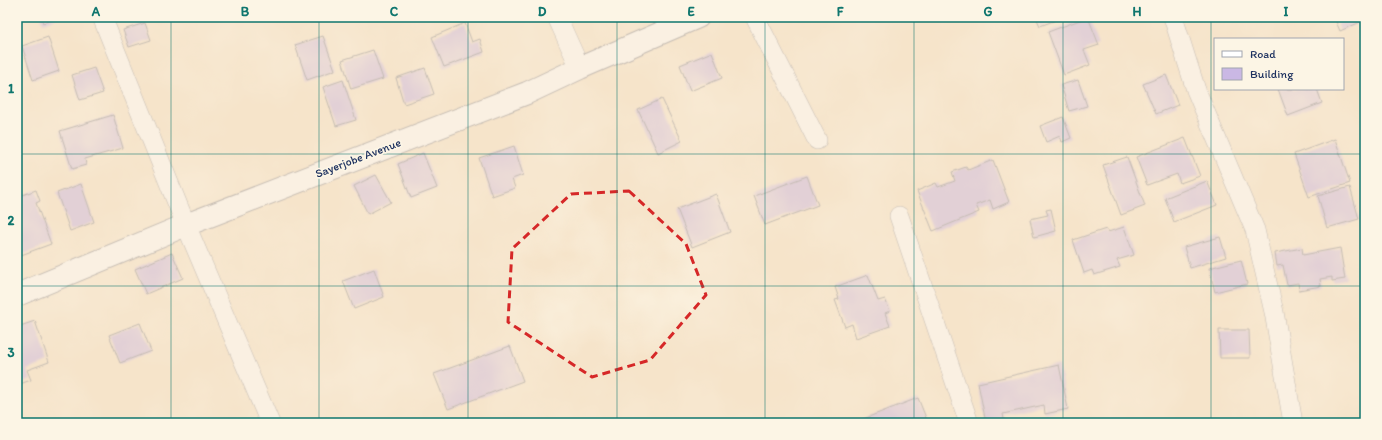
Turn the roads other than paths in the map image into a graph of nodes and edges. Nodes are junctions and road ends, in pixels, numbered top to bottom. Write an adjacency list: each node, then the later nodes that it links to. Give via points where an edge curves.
1 (102, 17): 9 (street)
2 (557, 17): 6 (street)
3 (698, 17): 6 (street, Sayerjobe Avenue)
4 (755, 17): 7 (street)
5 (1173, 17): 13 (street, via 1196,90 1255,230 1274,312)
6 (580, 68): 9 (street, Sayerjobe Avenue, via 520,96)
7 (817, 140)
8 (899, 216): 12 (street)
9 (186, 225): 10 (street, Sayerjobe Avenue); 11 (street)
10 (17, 295)
11 (270, 423)
12 (969, 423)
13 (1293, 423)

